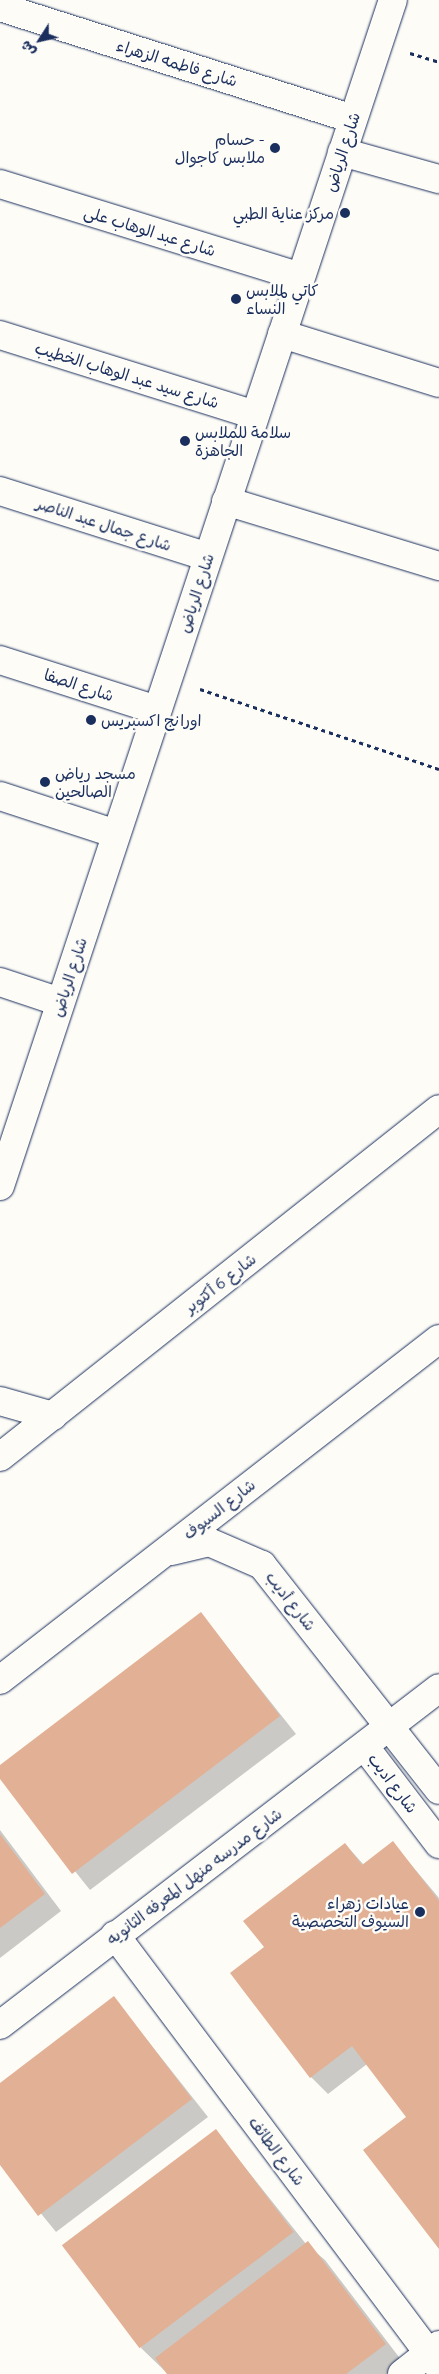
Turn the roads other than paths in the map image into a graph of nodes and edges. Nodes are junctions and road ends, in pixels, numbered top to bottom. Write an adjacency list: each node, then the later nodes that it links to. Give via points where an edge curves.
1 (392, 0): 3 (street, شارع الرياض)
2 (0, 8): 3 (street, شارع فاطمه الزهراء)
3 (353, 119): 4 (street, شارع الرياض)
4 (342, 152): 5 (street); 7 (street, شارع الرياض)
5 (439, 179)
6 (0, 184): 7 (street, شارع عبد الوهاب على)
7 (300, 278): 8 (street, شارع الرياض)
8 (282, 334): 10 (street); 11 (street, شارع الرياض)
9 (0, 336): 11 (street, شارع سيد عبد الوهاب الخطيب)
10 (439, 383)
11 (255, 415): 13 (street, شارع الرياض)
12 (0, 491): 14 (street, شارع جمال عبد الناصر)
13 (226, 501): 14 (street, شارع الرياض); 15 (street)
14 (208, 557): 17 (street, شارع الرياض)
15 (439, 566)
16 (0, 660): 17 (street, شارع الصفا)
17 (157, 710): 19 (street, شارع الرياض)
18 (0, 796): 19 (street)
19 (116, 834): 21 (street, شارع الرياض)
20 (0, 982): 21 (street)
21 (60, 1002): 23 (street, شارع الرياض)
22 (439, 1109): 27 (street, شارع 6 أكتوبر)
23 (4, 1159): 24 (street, شارع الرياض)
24 (0, 1186)
25 (439, 1339): 29 (street, شارع السيوف)
26 (0, 1401): 27 (street)
27 (53, 1416): 28 (street, شارع 6 أكتوبر)
28 (0, 1457)
29 (156, 1558): 30 (street, شارع السيوف); 32 (street, شارع أديب, via 186,1544 209,1542 262,1565)
30 (0, 1680)
31 (439, 1688): 32 (street, شارع مدرسه منهل المعرفه الثانويه)
32 (390, 1728): 33 (street, شارع مدرسه منهل المعرفه الثانويه); 34 (street, شارع اديب)
33 (365, 1747): 35 (street, شارع اديب); 36 (street, شارع مدرسه منهل المعرفه الثانويه)
34 (439, 1790)
35 (439, 1844)
36 (115, 1935): 37 (street, شارع مدرسه منهل المعرفه الثانويه); 38 (street, شارع الطائف)
37 (0, 2025)
38 (436, 2355): 39 (street)
39 (402, 2374)

